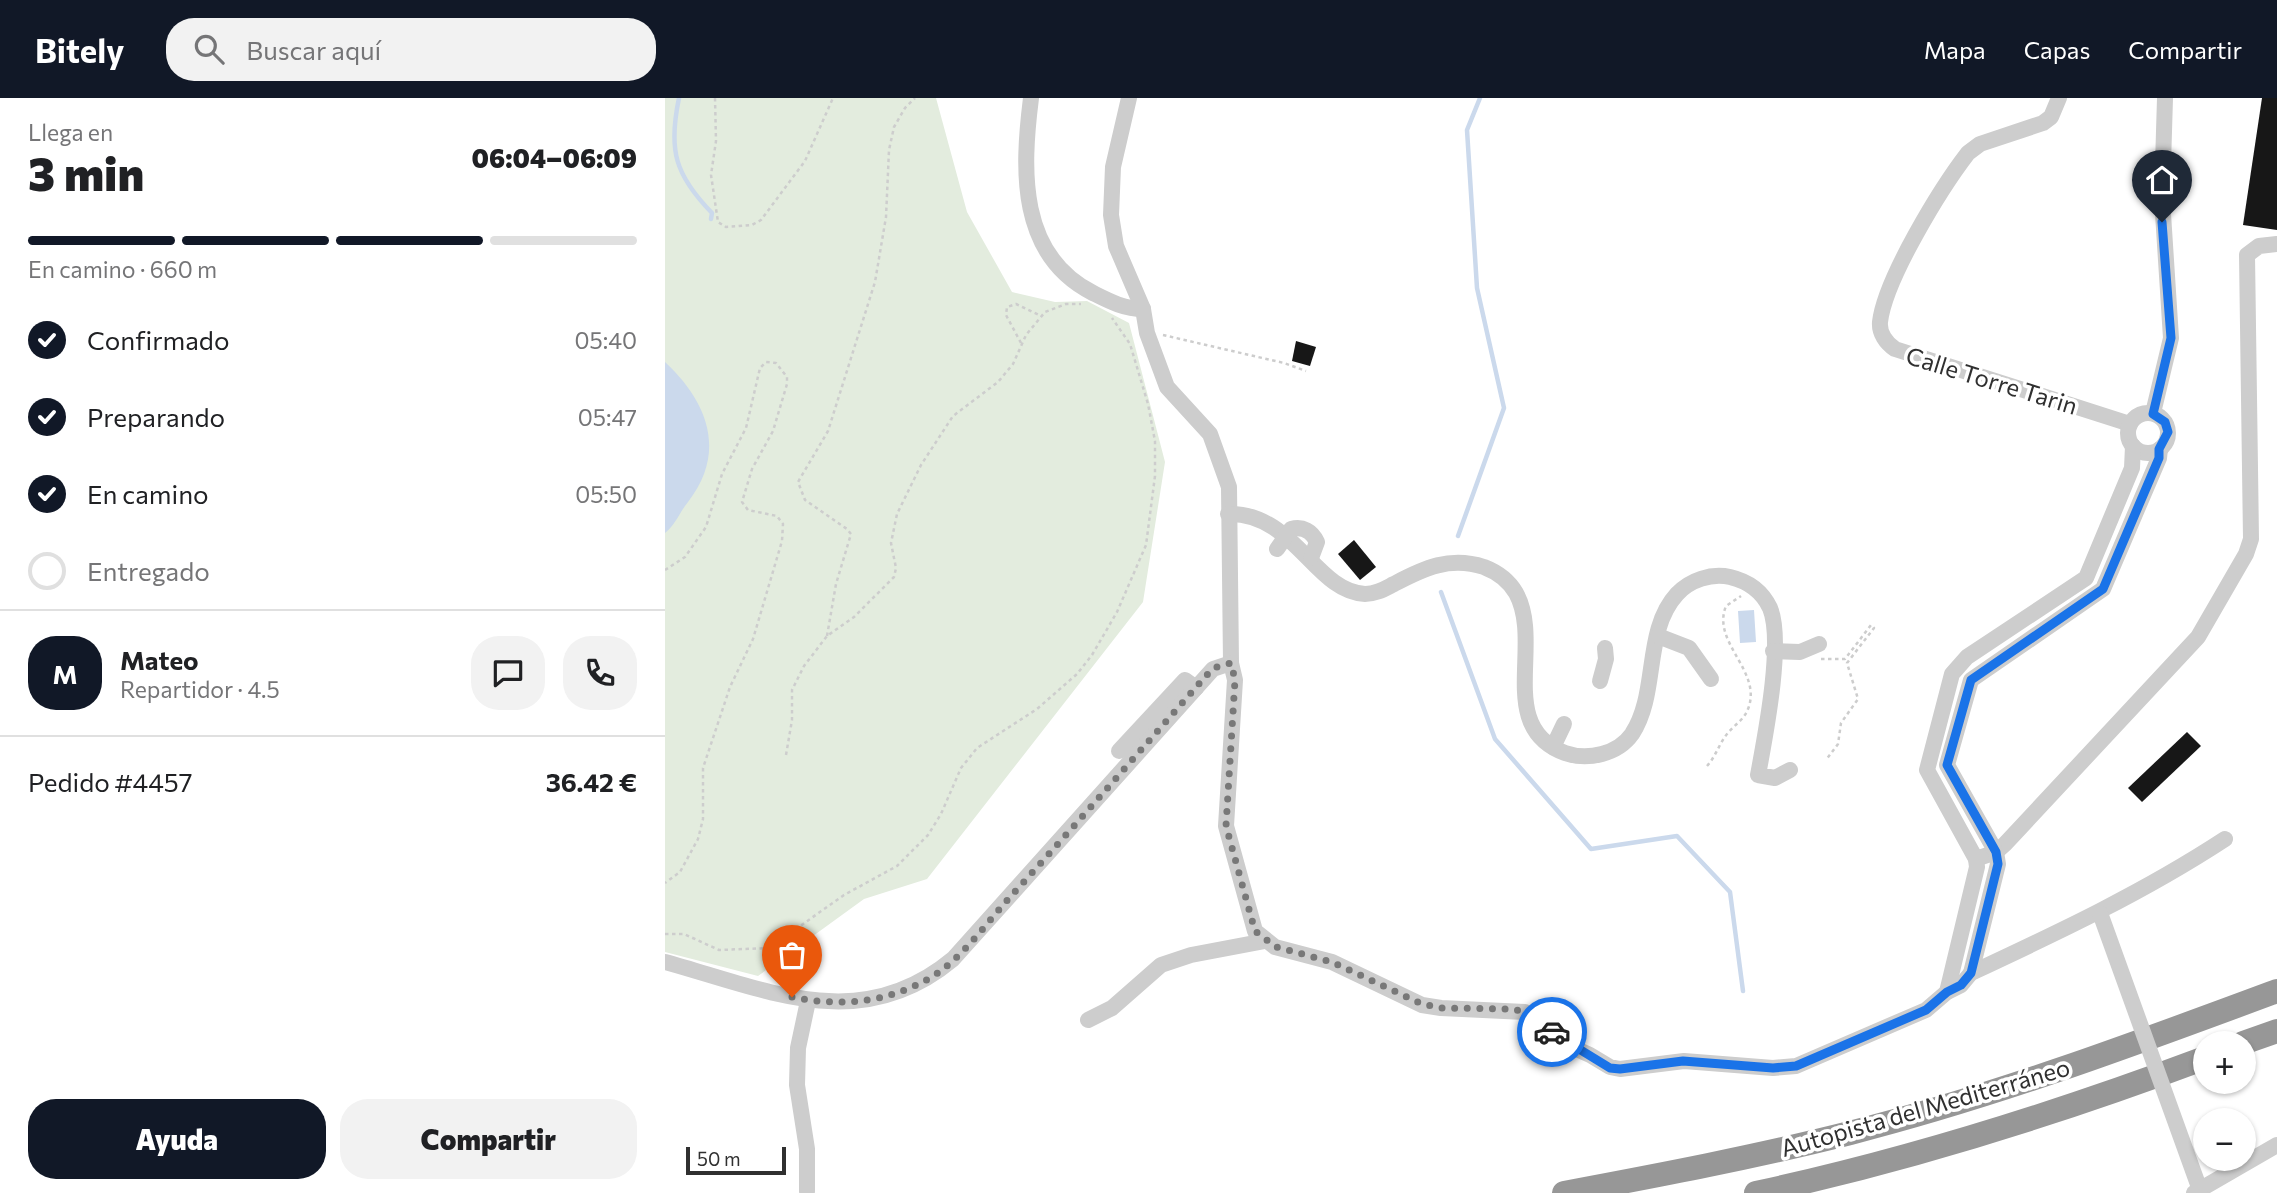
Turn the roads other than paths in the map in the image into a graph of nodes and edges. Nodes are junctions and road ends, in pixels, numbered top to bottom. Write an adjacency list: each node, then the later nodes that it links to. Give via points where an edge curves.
1 (1031, 98): 6 (street, via 1030,215 1041,245 1059,269 1085,289 1130,309)
2 (1129, 98): 6 (street, via 1113,167 1111,215 1116,246)
3 (2059, 98): 8 (street, Calle Torre Tarin, via 2051,117 2043,123 1980,144 1968,153 1906,251 1880,328 1895,349)
4 (2165, 98): 7 (street, via 2162,198 2171,338)
5 (2277, 244): 25 (street, via 2259,246 2248,255 2251,539 2246,554 2198,636)
6 (1143, 309): 11 (street, via 1167,387 1210,434 1229,487)
7 (2153, 414): 8 (street, via 2139,414); 10 (street, via 2167,427 2168,437)
8 (2130, 424): 9 (street, via 2128,438)
9 (2133, 446): 10 (street, via 2151,453); 26 (street, via 2132,468 2086,578 1967,657 1952,674 1927,770)
10 (2159, 449): 25 (street, via 2103,589 1971,680 1947,765)
11 (1228, 514): 16 (street); 21 (street, via 1244,513 1271,524 1282,542 1311,558 1333,582 1362,594 1376,593 1446,562 1469,562 1491,570 1509,583 1522,608 1524,704 1531,724)
12 (1658, 636): 14 (street, via 1677,594 1702,578 1730,578 1757,589 1769,607); 17 (street, via 1689,648); 21 (street, via 1639,719 1623,744 1594,756 1572,755)
13 (1605, 648): 18 (street)
14 (1773, 651): 15 (street); 23 (street, via 1758,775 1775,778)
15 (1819, 652)
16 (1231, 663): 19 (street, via 1213,668); 28 (street, via 1235,680 1226,826 1255,931)
17 (1711, 679)
18 (1600, 681)
19 (1196, 688): 22 (street, via 1185,680); 33 (street, via 963,949 931,977 873,1000)
20 (1564, 724): 21 (street)
21 (1553, 747)
22 (1119, 751)
23 (1790, 769)
24 (2225, 839): 27 (street)
25 (1996, 852): 26 (street); 30 (street, via 1998,864)
26 (1976, 859): 32 (street)
27 (2100, 913): 30 (street); 40 (street, bridge)
28 (1265, 941): 32 (street, via 1332,962 1422,1004 1525,1012 1563,1043 1620,1069 1683,1061 1796,1066 1926,1010); 34 (street, via 1161,965 1112,1008)
29 (665, 962): 33 (street)
30 (1971, 973): 32 (street)
31 (2277, 991): 41 (highway, Autopista del Mediterráneo, via 2110,1053 1851,1133)
32 (1947, 992)
33 (808, 1000): 39 (street, via 798,1048 797,1085 807,1149)
34 (1088, 1020)
35 (2277, 1031): 36 (highway)
36 (2256, 1038)
37 (2193, 1062): 42 (highway, Autopista del Mediterráneo, via 2000,1130 1842,1175)
38 (2277, 1145): 40 (street)
39 (807, 1191)
40 (2197, 1191)
41 (1564, 1193)
42 (1756, 1193)

